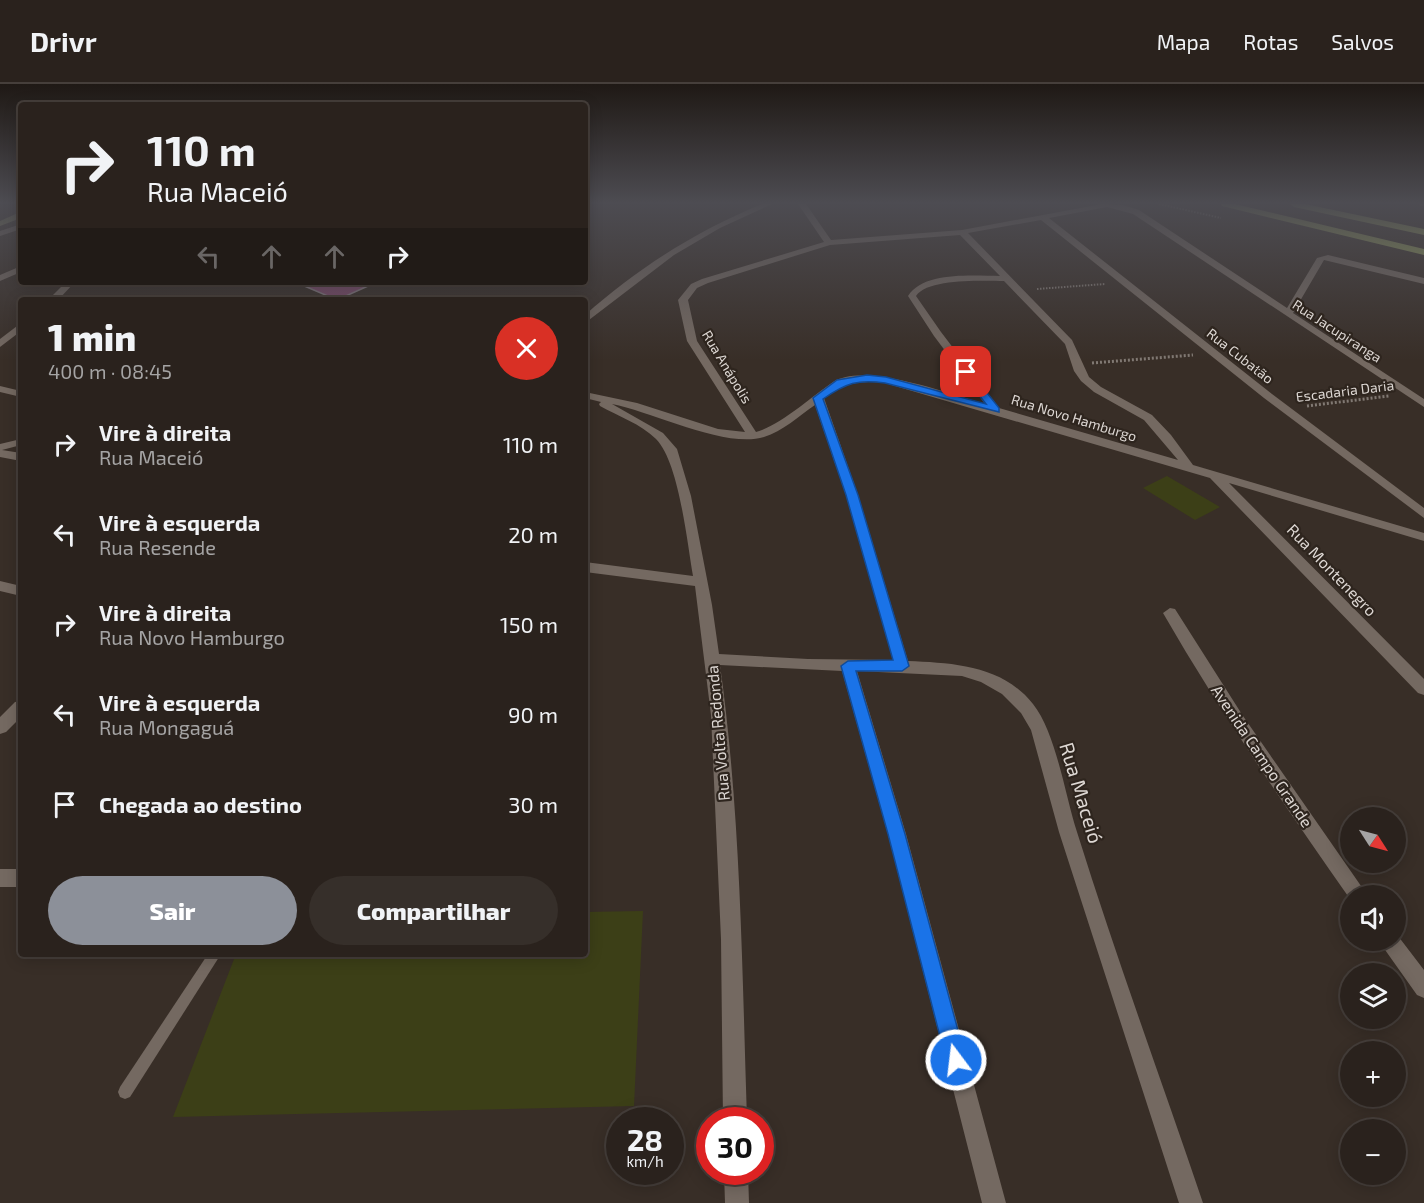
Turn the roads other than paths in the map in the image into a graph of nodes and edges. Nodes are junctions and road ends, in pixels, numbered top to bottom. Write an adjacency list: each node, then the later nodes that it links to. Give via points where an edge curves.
1 (664, 256): 13 (street)
2 (786, 256): 23 (street, Rua Anápolis, via 705,281 694,286 683,300 692,341)
3 (985, 256): 8 (street)
4 (1091, 256): 30 (street, Rua Cubatão)
5 (1201, 256): 12 (street, Rua Jacupiranga)
6 (18, 269): 7 (street)
7 (0, 278)
8 (1005, 278): 22 (street, via 930,283 912,292 937,334); 28 (street, via 1070,342 1078,357 1079,372 1090,384 1151,420)
9 (1424, 281): 12 (street, via 1328,257 1319,259)
10 (68, 285): 11 (street)
11 (55, 297)
12 (1288, 314): 21 (street, Rua Jacupiranga)
13 (588, 317)
14 (18, 329): 15 (street)
15 (0, 344)
16 (0, 389): 17 (street)
17 (18, 393)
18 (588, 395): 23 (street, via 633,405 717,432)
19 (588, 396): 33 (street, Rua Volta Redonda, via 643,424 671,448 685,496)
20 (818, 398): 22 (street, Rua Novo Hamburgo, via 840,382 867,378); 23 (street, Rua Novo Hamburgo, via 777,426); 39 (street, via 852,495)
21 (1424, 404)
22 (995, 410): 28 (street, Rua Novo Hamburgo)
23 (753, 436)
24 (18, 443): 25 (street)
25 (0, 447)
26 (0, 453): 27 (street)
27 (18, 456)
28 (1189, 468): 29 (street, Rua Novo Hamburgo)
29 (1214, 475): 31 (street, Rua Novo Hamburgo); 40 (street, Rua Montenegro)
30 (1424, 514)
31 (1424, 537)
32 (588, 567): 33 (street)
33 (700, 582): 37 (street, Rua Volta Redonda)
34 (0, 586): 35 (street)
35 (18, 590)
36 (1170, 613): 45 (street, Avenida Campo Grande, via 1247,737)
37 (712, 659): 38 (street, Rua Maceió); 50 (street, Rua Volta Redonda, via 719,715 731,939)
38 (848, 666): 39 (street, Rua Maceió); 53 (street, via 897,834)
39 (902, 666): 54 (street, Rua Maceió, via 962,670 986,677 1027,708 1039,729 1072,843)
40 (1424, 689)
41 (18, 710): 42 (street)
42 (0, 727)
43 (0, 878): 44 (street)
44 (18, 878)
45 (1351, 885)
46 (1398, 951): 48 (street)
47 (213, 957): 49 (lane)
48 (1424, 988)
49 (125, 1092)
50 (735, 1107)
51 (736, 1185): 52 (street)
52 (737, 1203)
53 (994, 1203)
54 (1191, 1203)

